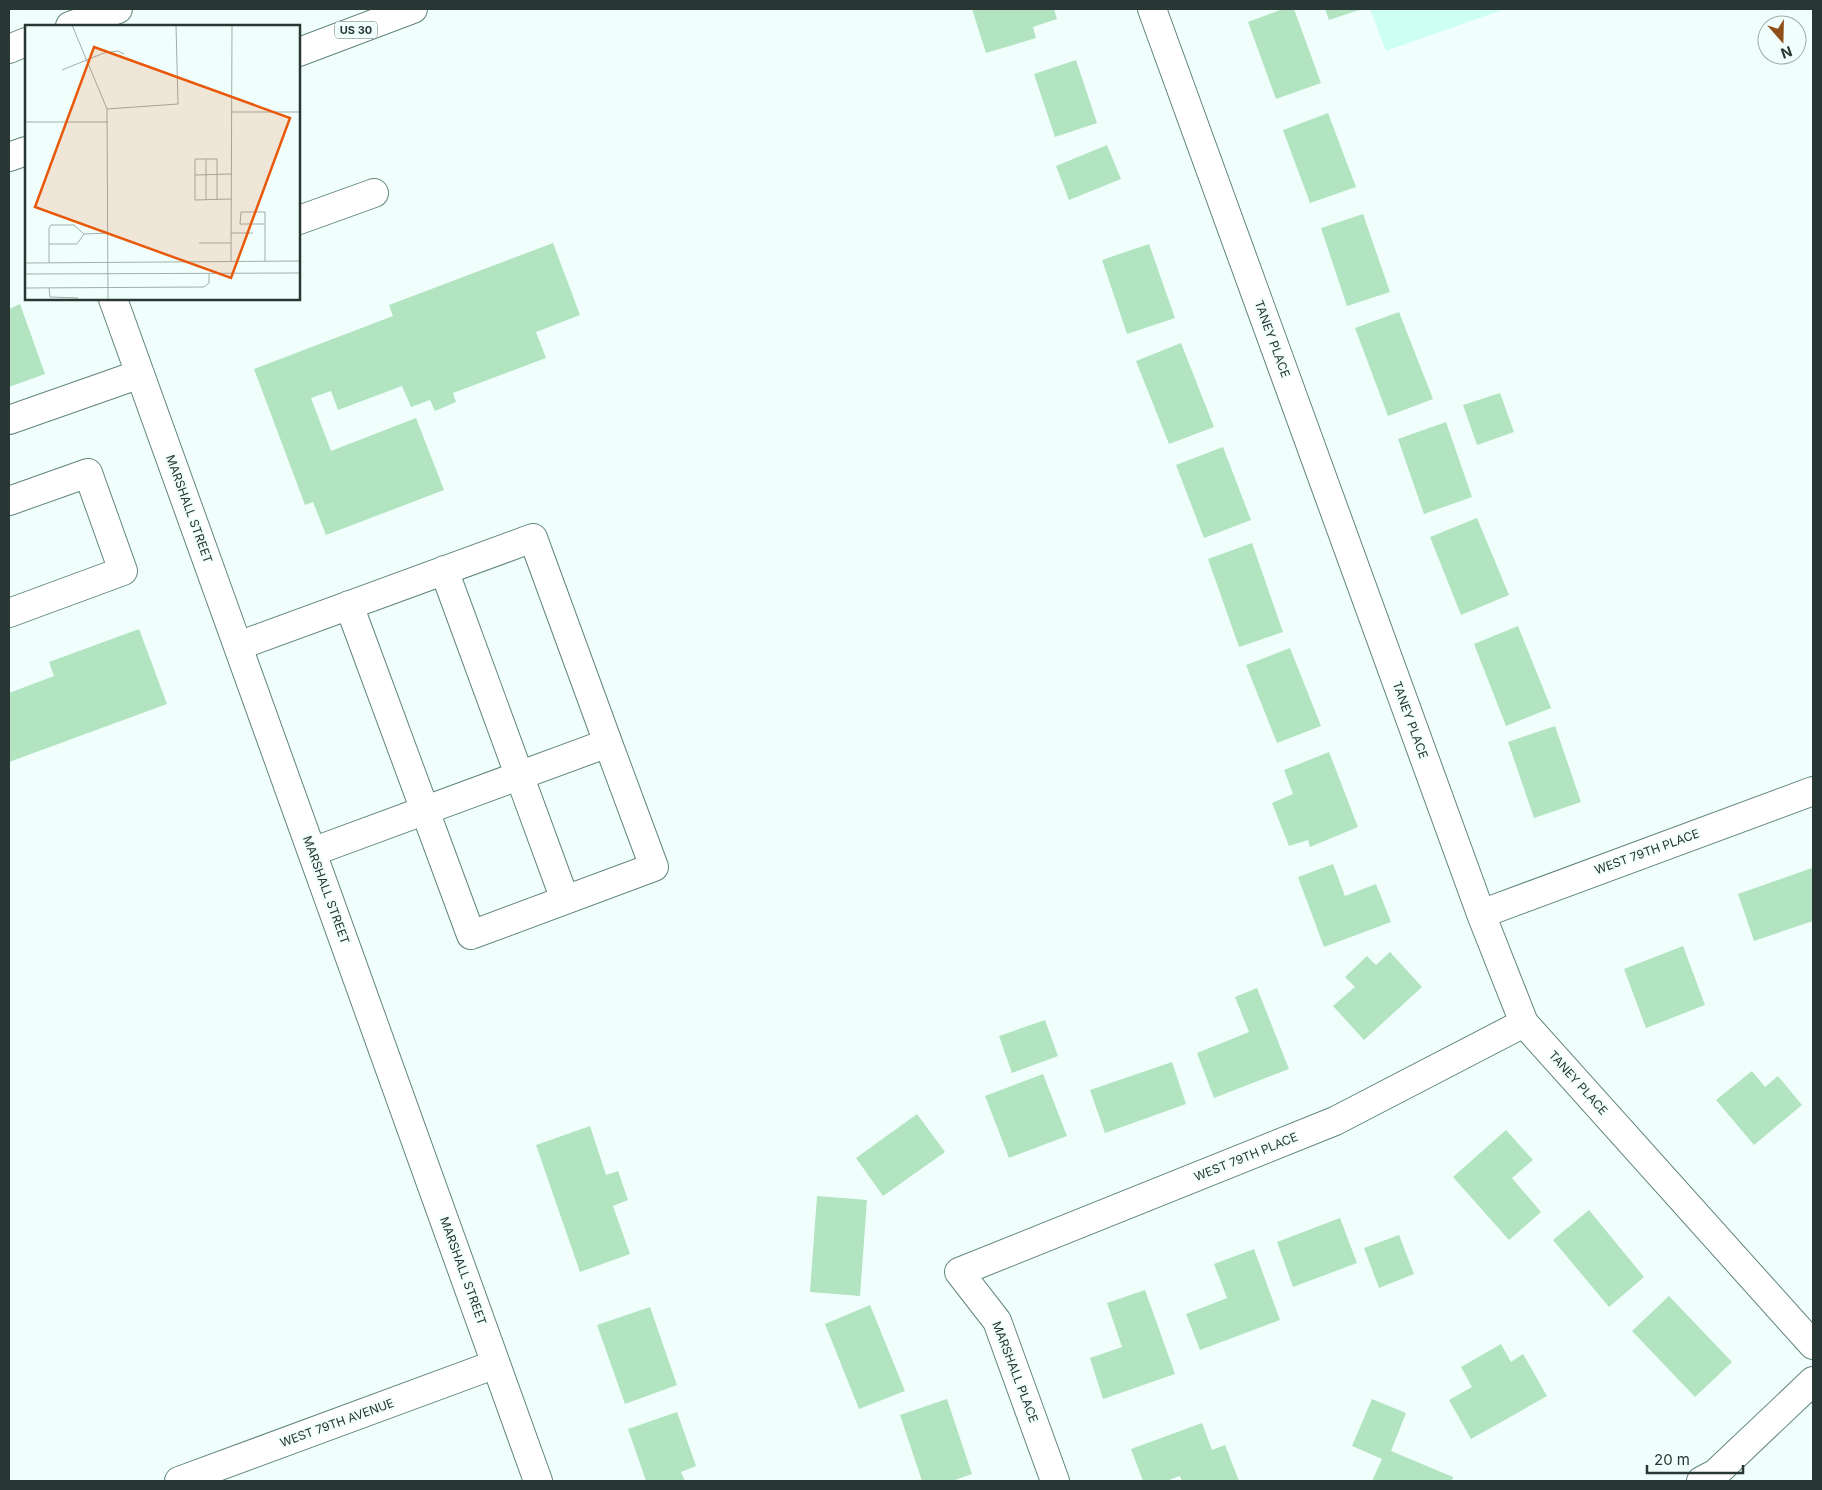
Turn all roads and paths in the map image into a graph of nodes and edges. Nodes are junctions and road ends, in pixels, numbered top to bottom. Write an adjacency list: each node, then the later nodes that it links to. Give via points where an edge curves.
1 (118, 9): 4 (street)
2 (413, 9): 7 (street, US 30)
3 (1152, 9): 26 (street, TANEY PLACE)
4 (73, 25)
5 (25, 42): 6 (street)
6 (9, 49)
7 (300, 52)
8 (25, 151): 9 (street)
9 (9, 157)
10 (374, 192): 11 (street)
11 (300, 220)
12 (113, 300): 13 (street, MARSHALL STREET)
13 (140, 374): 14 (street); 19 (street, MARSHALL STREET)
14 (9, 420)
15 (9, 501): 18 (street, via 88,473 122,572)
16 (444, 570): 17 (street); 20 (street, via 533,538); 21 (street)
17 (349, 605): 19 (street); 23 (street)
18 (9, 613)
19 (238, 646): 24 (street, MARSHALL STREET)
20 (608, 743): 21 (street); 25 (street, via 654,867)
21 (519, 775): 23 (street); 25 (street)
22 (1813, 791): 26 (street, WEST 79TH PLACE)
23 (425, 810): 24 (street); 25 (street, via 471,935)
24 (312, 852): 30 (street, MARSHALL STREET)
25 (565, 900)
26 (1481, 914): 27 (street, TANEY PLACE)
27 (1524, 1023): 28 (street, WEST 79TH PLACE, via 1335,1121); 29 (street, TANEY PLACE)
28 (959, 1272): 34 (street, MARSHALL PLACE, via 997,1321)
29 (1813, 1344)
30 (496, 1364): 32 (street, WEST 79TH AVENUE); 33 (street, MARSHALL STREET)
31 (1813, 1380): 35 (street, via 1716,1473)
32 (179, 1481)
33 (538, 1481)
34 (1055, 1481)
35 (1701, 1481)

